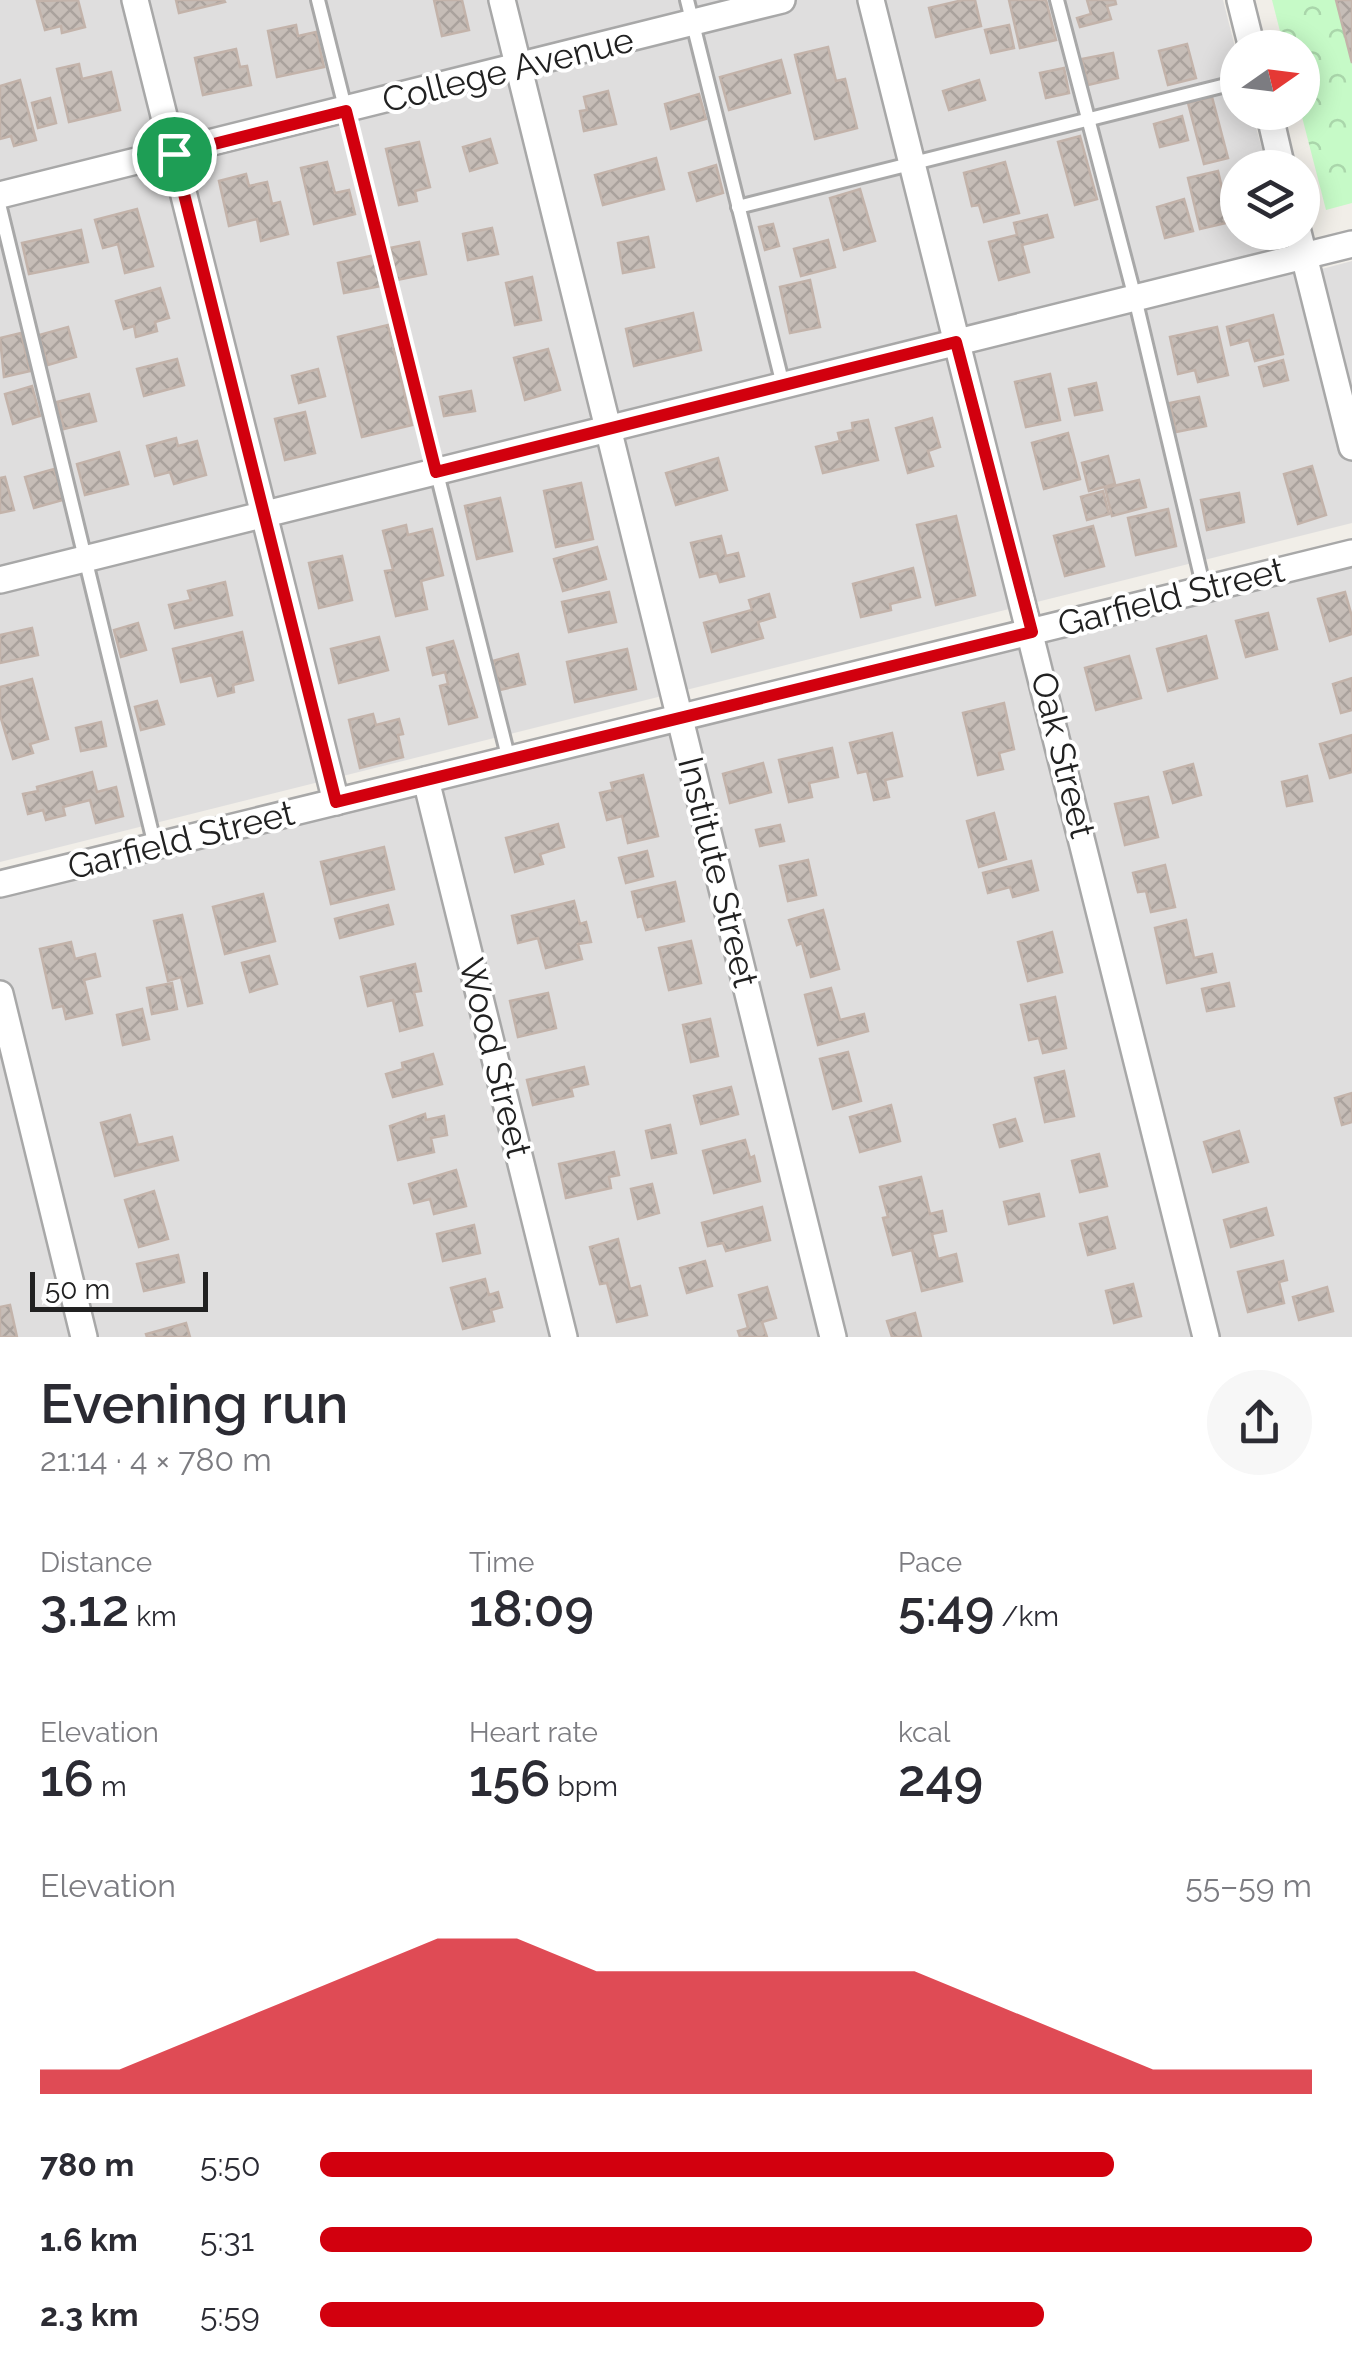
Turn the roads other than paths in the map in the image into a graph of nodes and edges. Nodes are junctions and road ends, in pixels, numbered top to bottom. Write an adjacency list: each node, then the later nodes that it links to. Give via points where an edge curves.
1 (135, 0): 14 (street)
2 (318, 0): 12 (lane)
3 (502, 0): 10 (street, Institute Street)
4 (782, 0): 8 (street, College Avenue)
5 (872, 0): 15 (street, Oak Street)
6 (1058, 0): 13 (lane)
7 (1240, 0): 9 (street)
8 (690, 11): 10 (street, College Avenue); 17 (lane)
9 (1248, 30)
10 (519, 68): 12 (street, College Avenue); 26 (street, Institute Street)
11 (1220, 87): 13 (lane)
12 (346, 111): 14 (street, College Avenue); 28 (lane)
13 (1088, 120): 15 (lane); 23 (lane)
14 (174, 154): 16 (street, College Avenue); 29 (street)
15 (910, 164): 17 (lane); 24 (street, Oak Street)
16 (0, 195)
17 (738, 207): 25 (lane)
18 (0, 208): 31 (lane)
19 (1320, 244): 20 (street)
20 (1352, 244)
21 (1283, 250): 23 (street)
22 (1303, 250): 27 (street)
23 (1135, 298): 24 (street); 33 (lane)
24 (956, 342): 25 (street); 34 (street, Oak Street)
25 (783, 385): 26 (street)
26 (608, 428): 28 (street); 35 (street, Institute Street)
27 (1352, 446)
28 (436, 472): 29 (street); 36 (lane)
29 (264, 514): 31 (street); 38 (street)
30 (1352, 553): 33 (street, Garfield Street)
31 (85, 559): 32 (street); 39 (lane)
32 (0, 580)
33 (1204, 589): 34 (street, Garfield Street)
34 (1032, 632): 35 (street, Garfield Street); 45 (street, Oak Street)
35 (680, 718): 36 (street, Garfield Street); 44 (street, Institute Street)
36 (509, 760): 37 (street, Garfield Street)
37 (426, 780): 38 (street, Garfield Street); 43 (street, Wood Street)
38 (336, 802): 39 (street, Garfield Street)
39 (155, 846): 40 (street, Garfield Street)
40 (0, 884)
41 (0, 994): 42 (street)
42 (84, 1337)
43 (564, 1337)
44 (833, 1337)
45 (1206, 1337)

